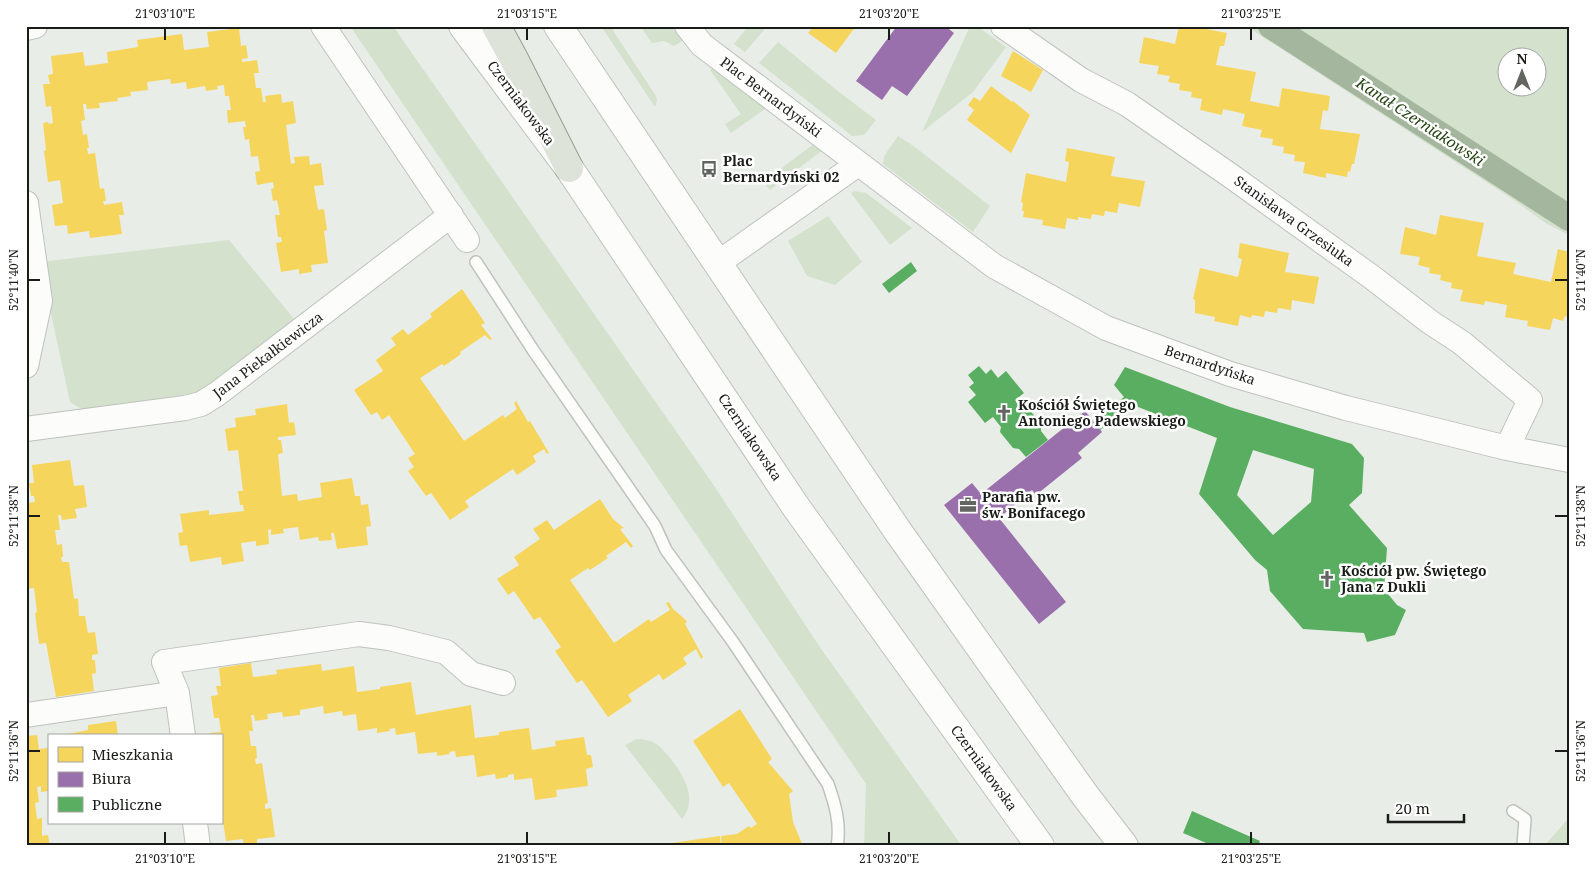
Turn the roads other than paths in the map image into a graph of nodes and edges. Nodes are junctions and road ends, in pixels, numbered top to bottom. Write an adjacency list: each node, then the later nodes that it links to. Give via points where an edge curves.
1 (35, 26): 8 (street)
2 (322, 26): 13 (street)
3 (463, 26): 10 (main road, Czerniakowska)
4 (496, 26): 10 (main road)
5 (558, 26): 16 (main road)
6 (686, 26): 9 (street, Plac Bernardyński, via 702,45)
7 (1003, 26): 19 (street, Stanisława Grzesiuka, via 1081,80 1127,104 1208,159 1495,370 1530,400)
8 (26, 28)
9 (858, 164): 11 (street, Plac Bernardyński); 16 (street)
10 (569, 168): 29 (main road, Czerniakowska, via 796,507)
11 (888, 187): 19 (street, Bernardyńska, via 994,266 1106,328 1230,374 1337,406)
12 (26, 203): 17 (street, via 40,301)
13 (451, 216): 14 (street); 18 (street, Jana Piekałkiewicza, via 201,404)
14 (467, 240)
15 (476, 262): 28 (lane, via 655,526 666,550 733,642 828,784 837,810)
16 (718, 263): 30 (main road, via 897,530)
17 (26, 366)
18 (26, 429)
19 (1507, 448): 20 (street, Bernardyńska)
20 (1569, 460)
21 (503, 683): 22 (street, via 471,674 446,652 360,634 164,662)
22 (177, 693): 23 (street); 24 (street)
23 (26, 715)
24 (183, 734)
25 (1513, 811): 31 (lane, via 1525,819)
26 (195, 824): 27 (street)
27 (198, 846)
28 (837, 846)
29 (1040, 846)
30 (1124, 846)
31 (1524, 846)

